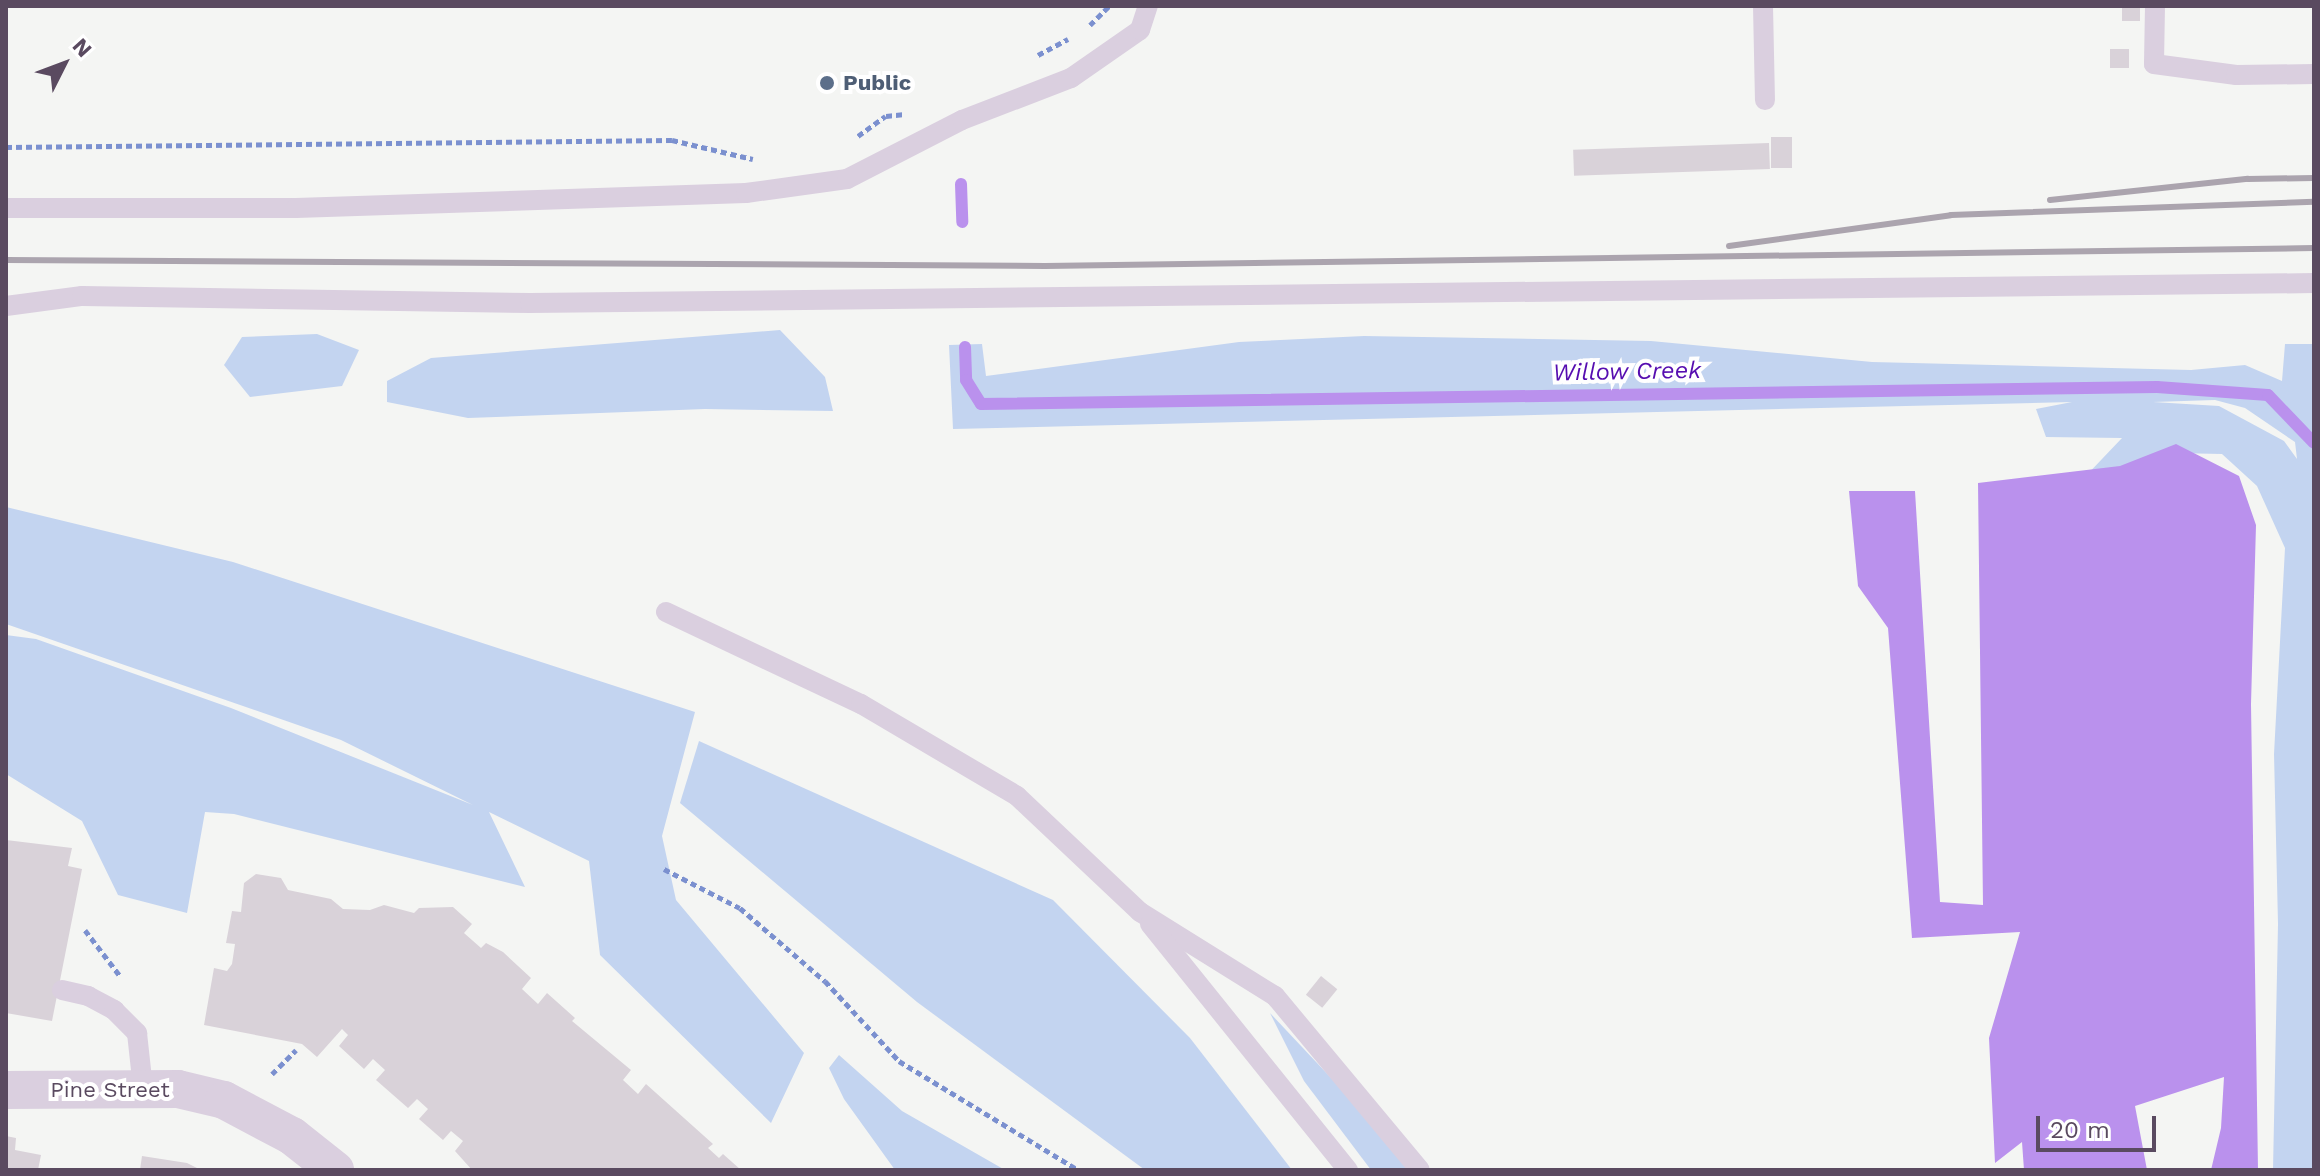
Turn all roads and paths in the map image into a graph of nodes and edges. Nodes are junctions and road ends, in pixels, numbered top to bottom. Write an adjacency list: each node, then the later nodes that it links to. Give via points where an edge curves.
1 (1109, 6): 5 (path, via 1081,32)
2 (1148, 6): 12 (lane, via 1140,30 1071,78 962,120 847,179 746,193 296,208)
3 (1763, 6): 7 (lane)
4 (2155, 6): 6 (lane, via 2154,64 2236,75)
5 (1031, 58)
6 (2314, 74)
7 (1765, 100)
8 (919, 112): 9 (path, via 886,116)
9 (846, 144)
10 (6, 147): 11 (path, via 672,140)
11 (760, 159)
12 (6, 208)
13 (2314, 283): 14 (lane, via 530,303 82,296)
14 (6, 306)
15 (666, 612): 17 (lane, via 861,704 1017,796)
16 (664, 869): 24 (path, via 740,908 825,981 899,1061)
17 (1140, 912): 25 (lane); 26 (lane, via 1275,996)
18 (62, 990): 21 (lane, via 101,1003 137,1033)
19 (296, 1050): 20 (path)
20 (272, 1074)
21 (143, 1088): 22 (street, Pine Street); 23 (street, Pine Street, via 178,1089 224,1100 292,1136)
22 (6, 1090)
23 (335, 1170)
24 (1078, 1170)
25 (1348, 1170)
26 (1420, 1170)

